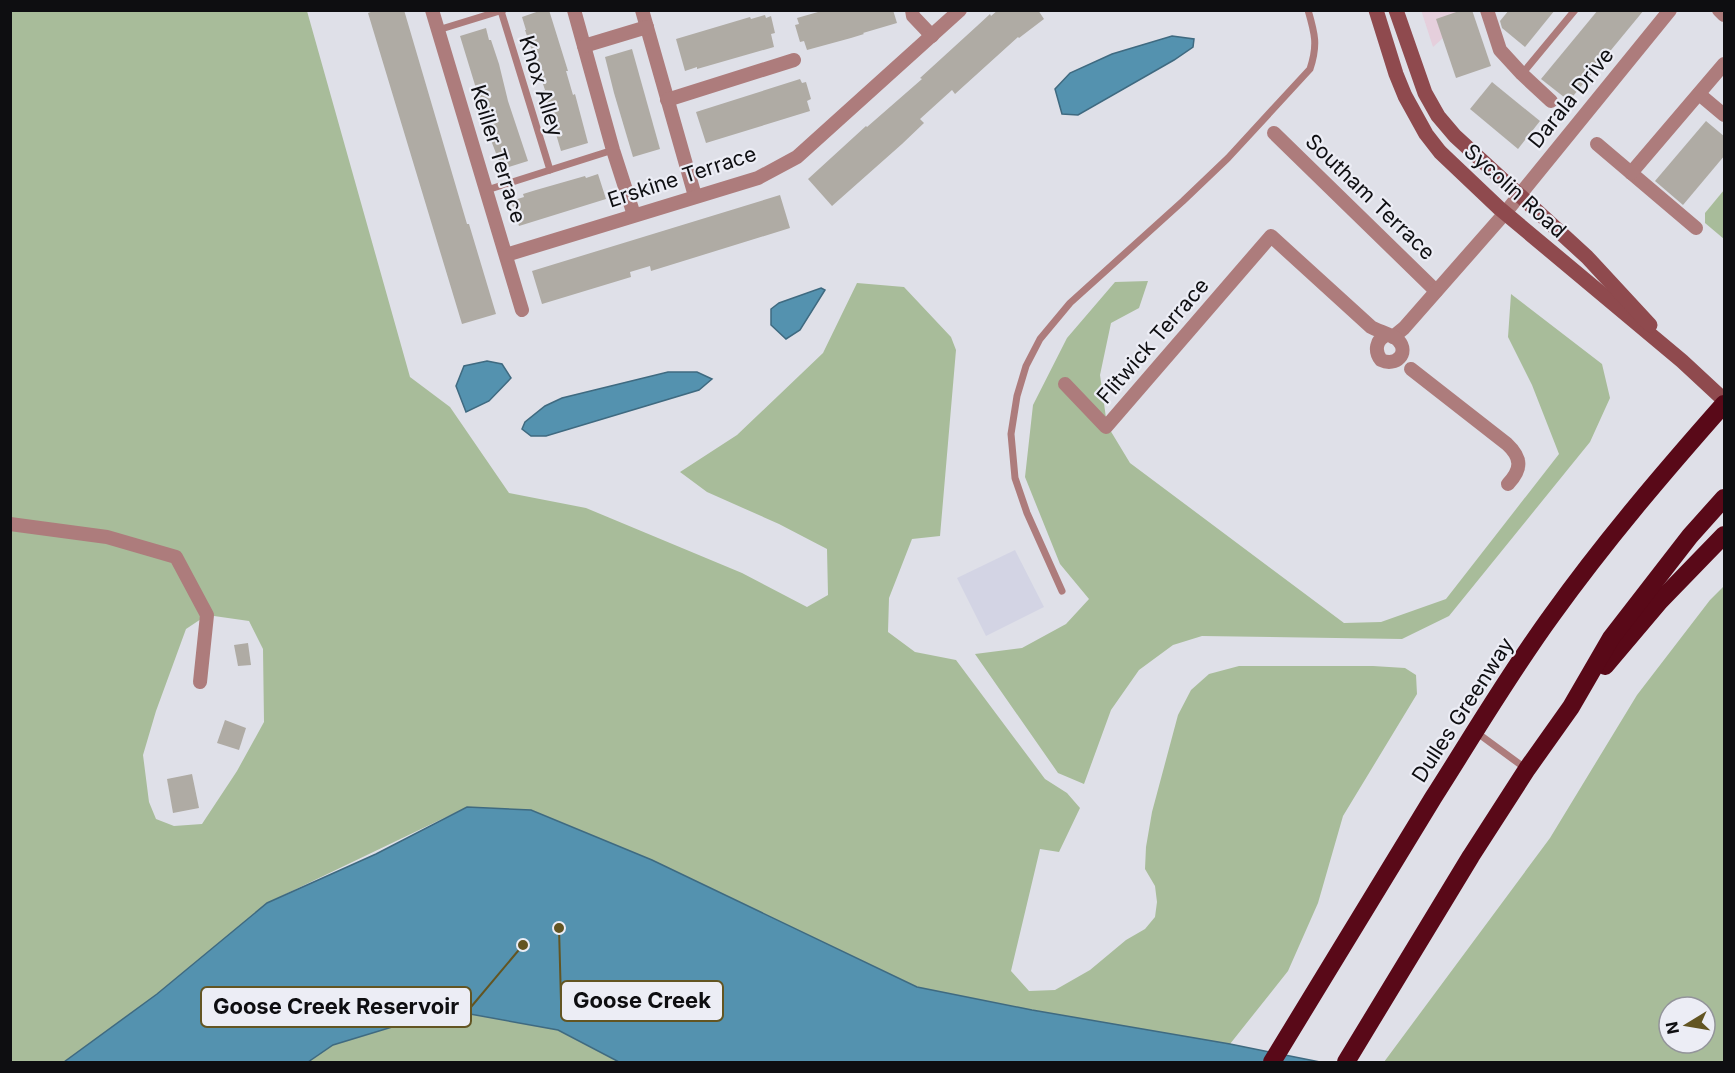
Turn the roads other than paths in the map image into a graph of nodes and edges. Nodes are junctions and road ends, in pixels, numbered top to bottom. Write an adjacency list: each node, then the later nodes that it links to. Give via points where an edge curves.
1 (432, 10): 16 (street, Keiller Terrace)
2 (574, 10): 18 (street)
3 (642, 10): 15 (street)
4 (912, 10): 17 (street)
5 (960, 10): 17 (street, Erskine Terrace)
6 (1308, 10): 50 (lane, via 1316,53 1310,69 1228,158 1070,303 1040,339 1026,366 1011,434 1015,478)
7 (1376, 10): 34 (main road, Sycolin Road, via 1396,74 1420,125 1446,158)
8 (1396, 10): 32 (main road, Sycolin Road, via 1425,93 1438,116)
9 (1487, 10): 21 (street, via 1500,50)
10 (1575, 10): 21 (lane)
11 (1670, 10): 32 (street, Darala Drive)
12 (1719, 10): 14 (street)
13 (502, 11): 16 (lane, Knox Alley); 29 (lane, Knox Alley)
14 (1725, 15)
15 (647, 27): 18 (street); 23 (street)
16 (438, 30): 31 (street, Keiller Terrace)
17 (932, 36): 33 (street, Erskine Terrace, via 797,157 759,178)
18 (584, 46): 28 (street)
19 (794, 60): 23 (street)
20 (1725, 64): 22 (street)
21 (1522, 74): 24 (street)
22 (1699, 94): 25 (street); 30 (street)
23 (667, 100): 33 (street)
24 (1551, 101)
25 (1725, 115)
26 (1274, 133): 38 (street, Southam Terrace)
27 (1597, 144): 30 (street)
28 (613, 150): 29 (lane, Knox Alley); 35 (street)
29 (550, 170): 31 (lane, Knox Alley)
30 (1631, 173): 36 (street)
31 (487, 190): 37 (street, Keiller Terrace)
32 (1519, 195): 34 (street, Darala Drive); 42 (main road, Sycolin Road, via 1587,257)
33 (695, 196): 35 (street, Erskine Terrace)
34 (1504, 213): 38 (street, Darala Drive); 42 (main road, Sycolin Road)
35 (633, 215): 37 (street, Erskine Terrace)
36 (1696, 228)
37 (506, 255): 39 (street, Keiller Terrace)
38 (1436, 291): 40 (street, Darala Drive)
39 (522, 310)
40 (1394, 340): 41 (street, Darala Drive, via 1399,359); 41 (street, via 1376,351 1385,362); 43 (street); 44 (street, Flitwick Terrace, via 1371,327 1271,236 1106,428)
41 (1392, 362): 43 (street)
42 (1682, 362): 45 (main road, Sycolin Road)
43 (1411, 369): 46 (street, via 1515,452 1519,464)
44 (1065, 384)
45 (1725, 402): 53 (highway, Dulles Greenway, via 1593,559)
46 (1508, 484)
47 (1725, 498): 52 (highway, via 1690,536 1611,638)
48 (10, 524): 51 (street, via 107,537 176,557 207,615)
49 (1725, 535): 52 (highway, via 1660,601)
50 (1062, 591)
51 (200, 682)
52 (1570, 707): 54 (highway)
53 (1475, 731): 54 (lane); 55 (highway, Dulles Greenway)
54 (1527, 769): 56 (highway)
55 (1272, 1062)
56 (1346, 1062)

